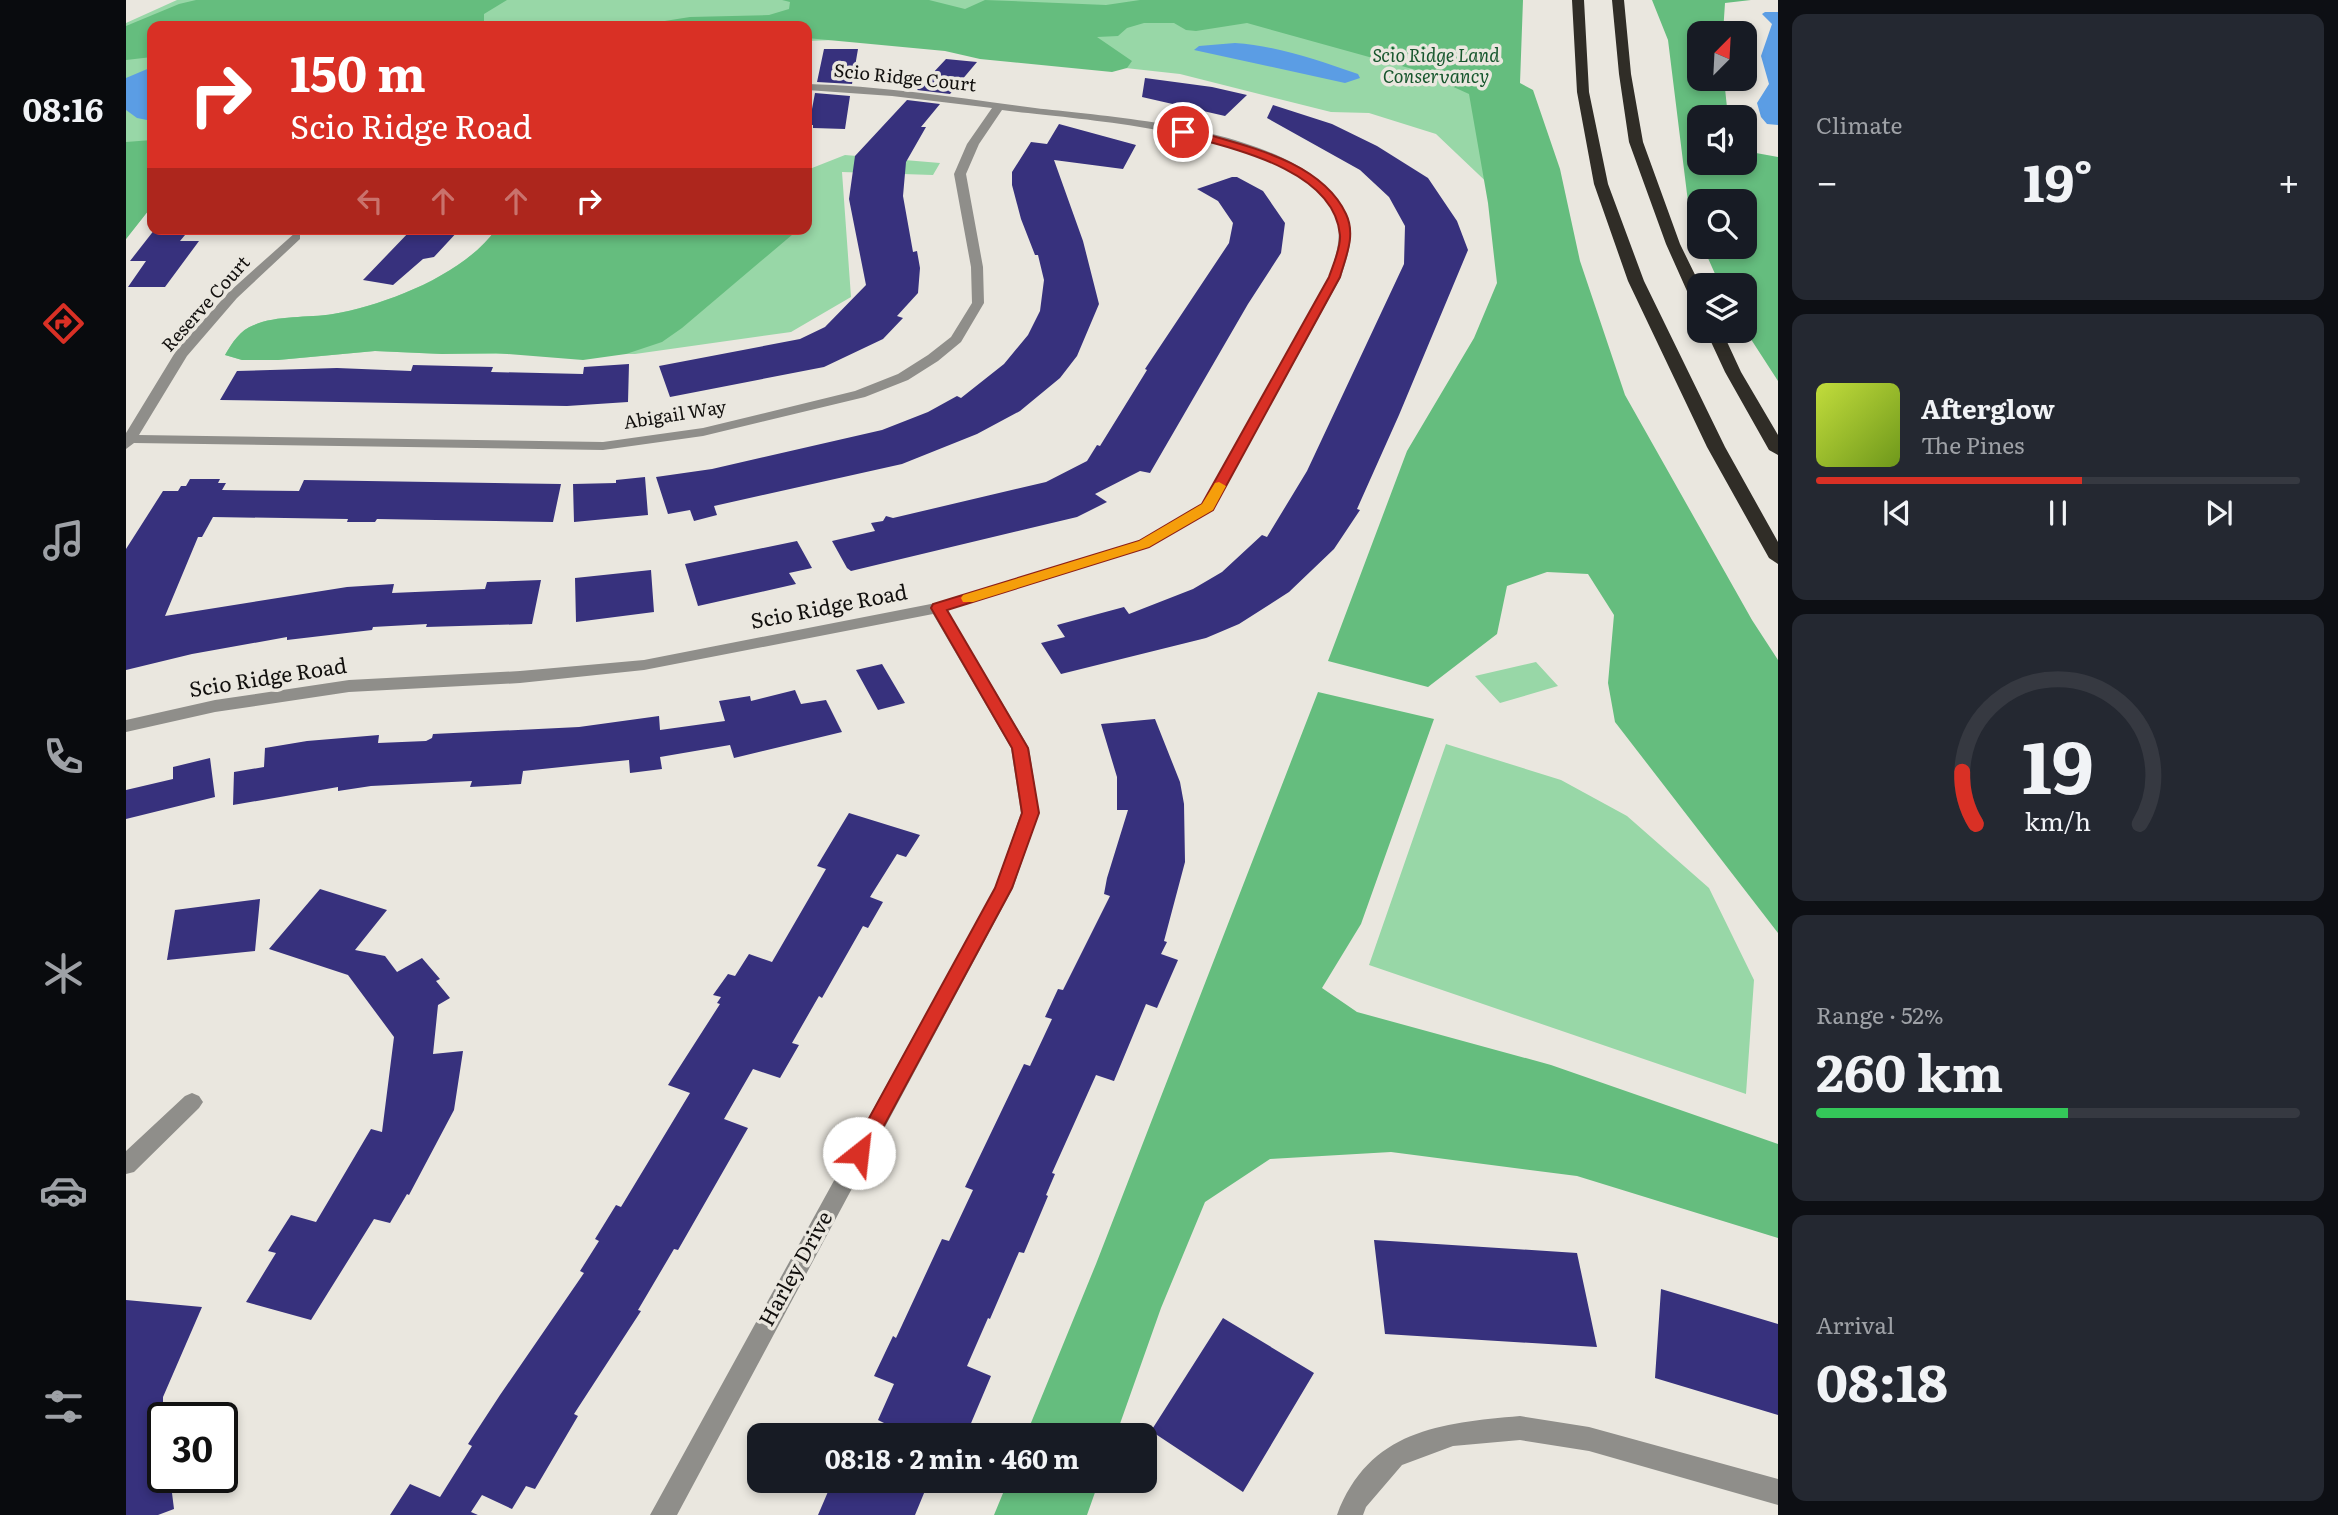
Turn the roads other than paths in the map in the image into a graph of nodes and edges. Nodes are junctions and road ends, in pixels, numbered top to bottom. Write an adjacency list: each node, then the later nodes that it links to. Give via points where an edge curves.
1 (1578, 0): 10 (highway, via 1583,92 1601,184 1614,221 1636,281 1704,423)
2 (1618, 0): 6 (highway, via 1636,142)
3 (812, 87): 4 (street, Scio Ridge Court)
4 (999, 106): 8 (street, Abigail Way, via 973,144 960,174 977,267 978,303 956,339 933,358 871,390 703,432 603,446); 11 (street, Scio Ridge Road, via 1158,127 1252,150 1298,171 1325,193 1341,215 1346,238 1335,277 1208,507 1144,544)
5 (296, 236): 8 (street, Reserve Court, via 233,295 181,354)
6 (1687, 274)
7 (1720, 343): 9 (highway)
8 (128, 442)
9 (1778, 450)
10 (1778, 558)
11 (938, 608): 12 (street, Scio Ridge Road, via 644,665 520,677 349,685 215,706); 16 (street, Harley Drive, via 1020,748 1030,813 1004,888)
12 (126, 726)
13 (192, 1102): 14 (street)
14 (126, 1165)
15 (1778, 1492): 17 (street, via 1589,1438 1520,1428 1453,1434 1394,1456 1356,1499)
16 (663, 1515)
17 (1350, 1515)

